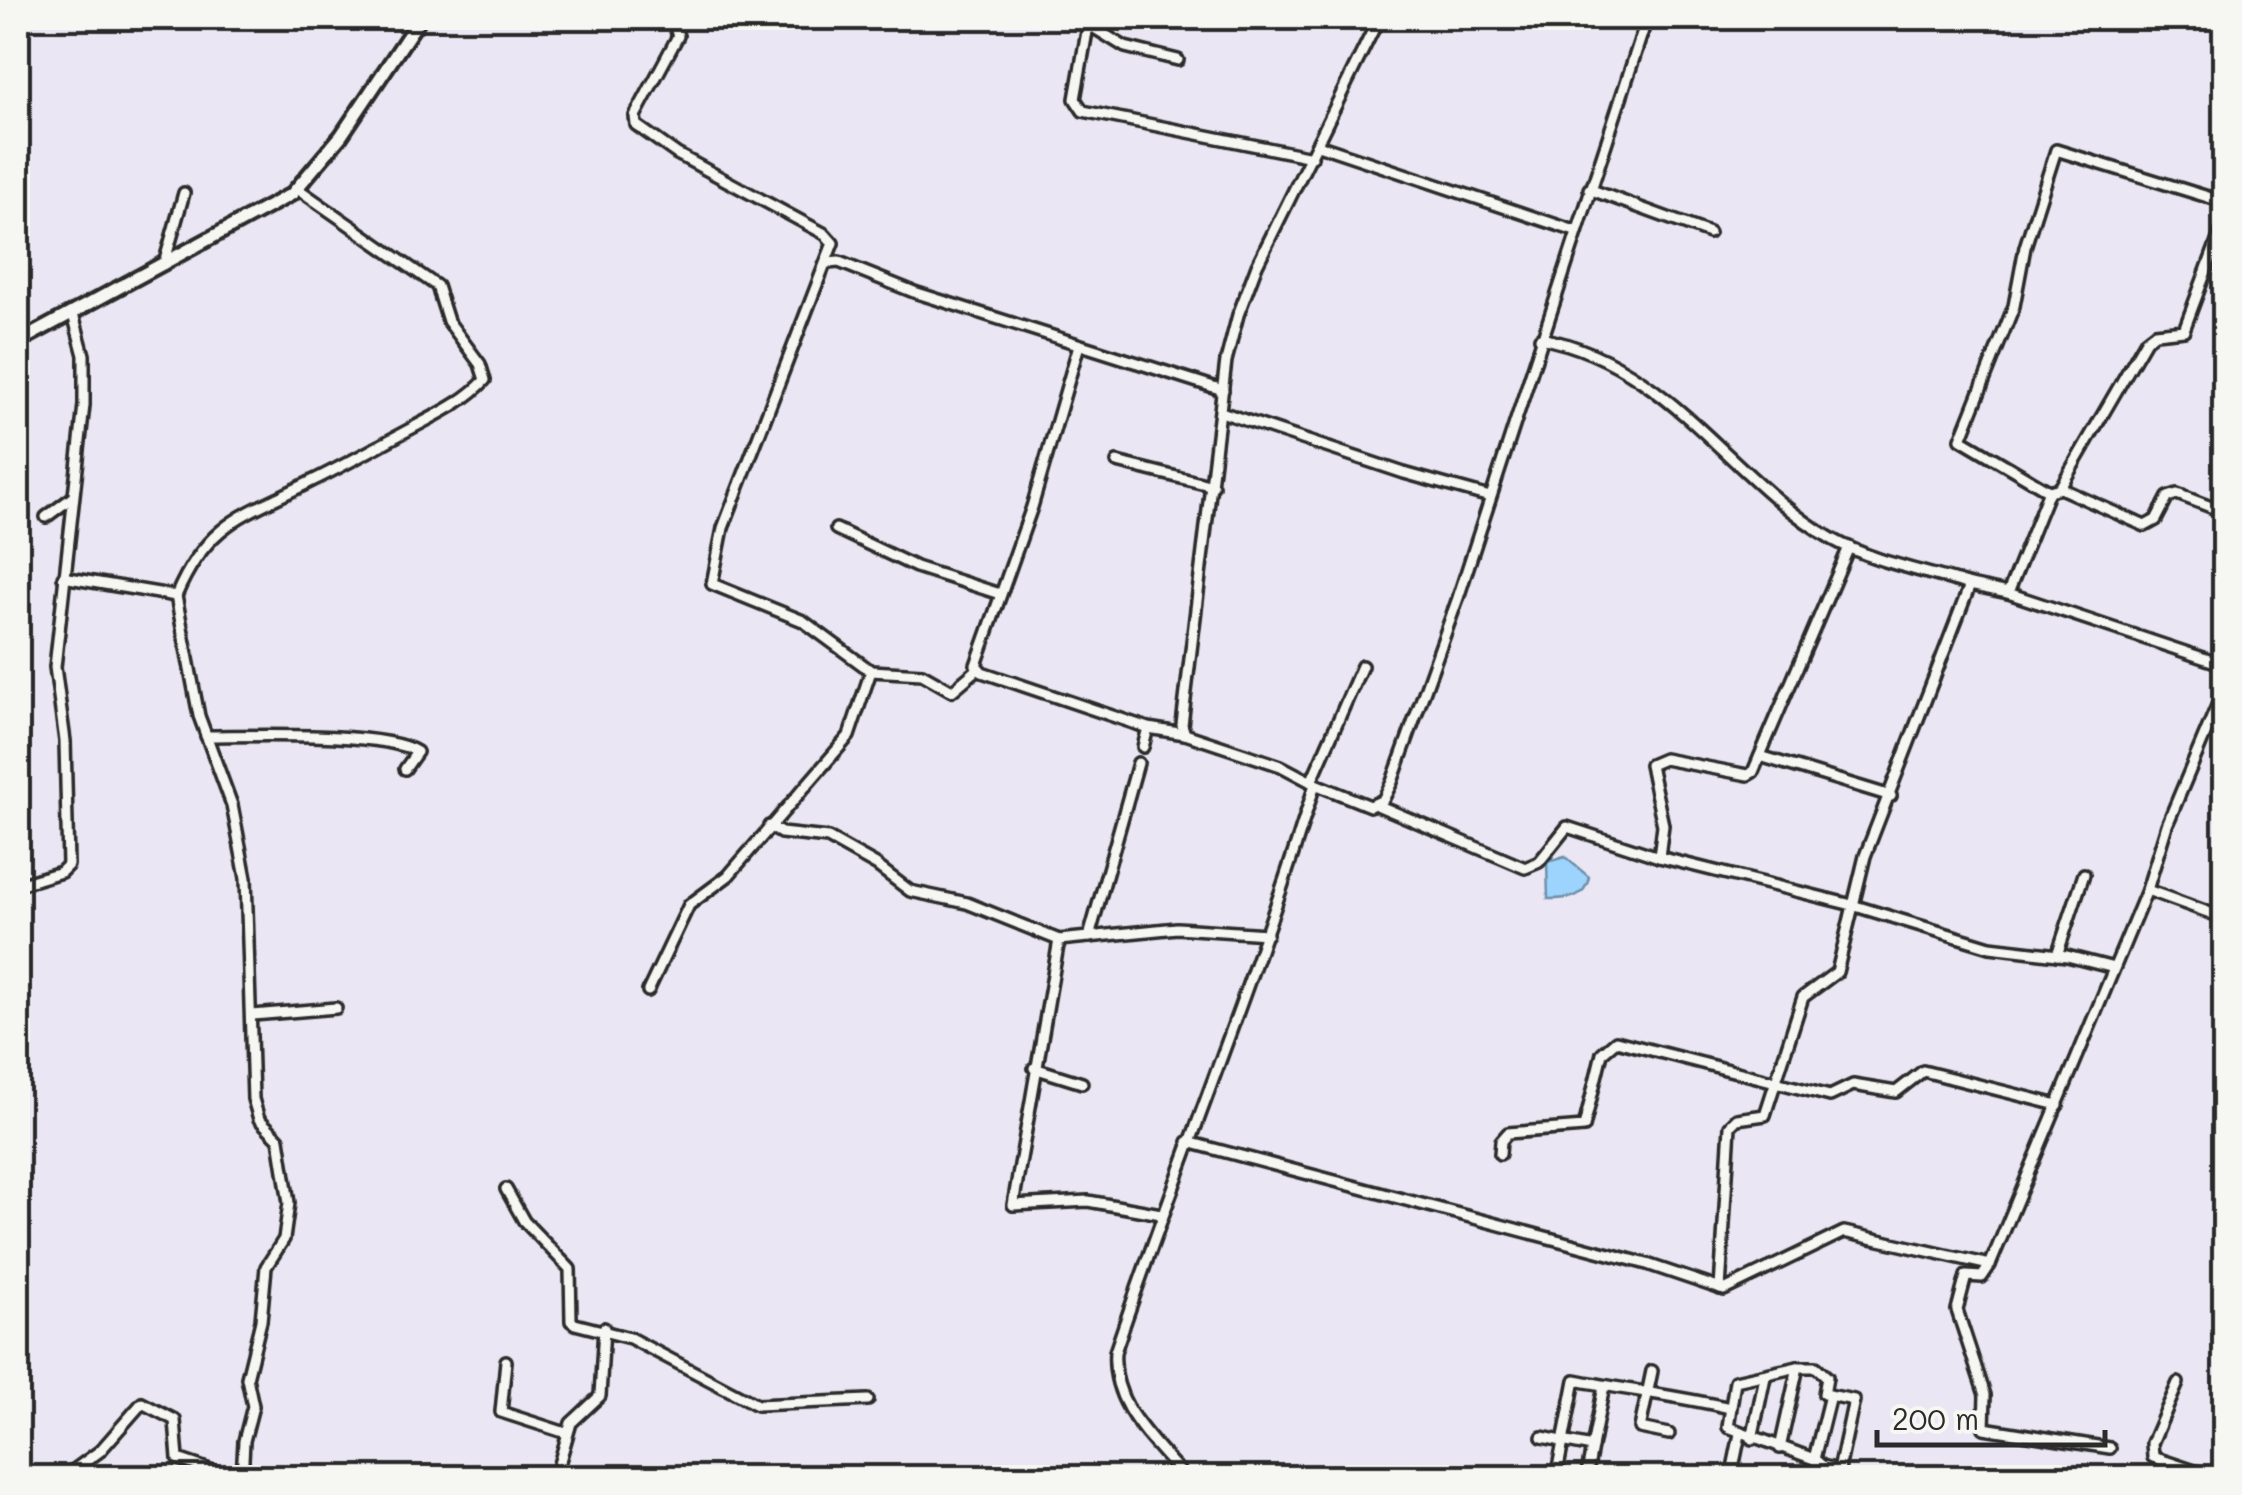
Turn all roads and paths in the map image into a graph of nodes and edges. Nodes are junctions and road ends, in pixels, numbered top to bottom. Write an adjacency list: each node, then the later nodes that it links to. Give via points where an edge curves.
1 (420, 18): 10 (street)
2 (652, 18): 17 (street, via 678,25 678,36 636,125 825,234 833,243)
3 (1078, 18): 6 (street)
4 (1379, 18): 8 (street)
5 (1647, 18): 11 (street)
6 (1088, 26): 7 (street, via 1125,47); 9 (street, via 1075,99 1083,111)
7 (1178, 60)
8 (1318, 145): 9 (street); 15 (street)
9 (1312, 158): 23 (street, via 1256,265)
10 (298, 188): 18 (street); 39 (street, via 430,278 484,380 451,407 216,532 191,560)
11 (1589, 189): 15 (street); 16 (street)
12 (184, 192): 18 (street)
13 (2224, 202): 28 (street, via 2056,150 2014,306 1960,438)
14 (2224, 223): 27 (street, via 2184,330 2146,340)
15 (1575, 231): 20 (street)
16 (1708, 232)
17 (828, 263): 22 (street); 43 (street, via 728,513 711,580 720,590 814,627)
18 (163, 267): 19 (street)
19 (73, 314): 21 (street); 30 (street, via 86,372)
20 (1540, 338): 29 (street); 34 (street, via 1583,346 1613,362 1828,536)
21 (18, 342)
22 (1080, 345): 23 (street); 38 (street)
23 (1223, 390): 24 (street)
24 (1221, 412): 26 (street); 29 (street)
25 (1117, 462): 26 (street)
26 (1213, 486): 46 (street, via 1182,708)
27 (2060, 488): 28 (street); 31 (street, via 2145,526 2174,494)
28 (2049, 491): 37 (street)
29 (1490, 496): 54 (street, via 1398,767)
30 (73, 498): 32 (street); 35 (street)
31 (2224, 512)
32 (46, 516)
33 (836, 529): 38 (street, via 916,567)
34 (1849, 546): 36 (street); 49 (street)
35 (64, 577): 39 (street); 58 (street, via 55,667 66,741 68,865)
36 (1970, 585): 37 (street); 53 (street)
37 (2008, 593): 40 (street)
38 (1000, 594): 42 (street, via 976,657)
39 (176, 596): 47 (street)
40 (2224, 665)
41 (1362, 666): 52 (street)
42 (978, 669): 43 (street, via 952,691 922,674); 45 (street)
43 (871, 671): 55 (street, via 848,736)
44 (2224, 689): 59 (street)
45 (1148, 728): 46 (street); 48 (street)
46 (1185, 734): 52 (street)
47 (206, 736): 51 (street, via 400,744 417,752); 69 (street, via 232,806 246,878)
48 (1143, 747)
49 (1760, 756): 53 (street); 56 (street, via 1748,775 1654,760 1650,778 1663,825)
50 (1138, 763): 63 (street)
51 (406, 770)
52 (1313, 783): 54 (street); 62 (street)
53 (1891, 796): 60 (street)
54 (1378, 805): 56 (street, via 1525,868 1539,862 1567,827)
55 (769, 826): 64 (street, via 781,834 828,838 910,891 967,902); 67 (street, via 728,876 689,905)
56 (1659, 857): 60 (street)
57 (2084, 874): 65 (street)
58 (18, 886)
59 (2147, 890): 61 (street); 66 (street)
60 (1852, 905): 65 (street, via 1990,947); 72 (street, via 1838,972 1803,997)
61 (2224, 918)
62 (1267, 934): 63 (street, via 1178,928); 74 (street)
63 (1088, 936): 64 (street)
64 (1059, 940): 70 (street)
65 (2057, 955): 66 (street)
66 (2114, 968): 73 (street)
67 (648, 991)
68 (336, 1008): 69 (street)
69 (254, 1015): 104 (street, via 253,1099 279,1139 288,1203 284,1239 266,1267 247,1378 253,1406)
70 (1034, 1068): 71 (street); 77 (street, via 1013,1205 1088,1201)
71 (1082, 1083)
72 (1775, 1084): 73 (street, via 1830,1096 1853,1084 1896,1092 1923,1071); 75 (street, via 1616,1040 1602,1053 1584,1127 1508,1133); 79 (street, via 1765,1116 1737,1119 1728,1132)
73 (2058, 1105): 78 (street)
74 (1188, 1142): 77 (street); 79 (street)
75 (1500, 1154)
76 (506, 1189): 80 (street, via 524,1221 570,1269 570,1321)
77 (1161, 1214): 106 (street, via 1115,1352 1113,1377 1120,1398)
78 (1990, 1265): 79 (street, via 1844,1232 1733,1289); 99 (street, via 1982,1278 1966,1276 1957,1301 1985,1394 1984,1428)
79 (1720, 1289)
80 (604, 1328): 89 (street, via 757,1405); 91 (street, via 600,1396)
81 (506, 1361): 91 (street, via 499,1410)
82 (1798, 1367): 84 (street); 88 (street, via 1816,1367 1827,1377 1824,1394); 98 (street)
83 (1652, 1371): 87 (street)
84 (1765, 1377): 90 (street, via 1735,1381); 95 (street)
85 (2178, 1383): 111 (street, via 2152,1443 2153,1458)
86 (1604, 1386): 87 (street); 96 (street, via 1574,1380); 97 (street)
87 (1649, 1389): 90 (street); 92 (street, via 1640,1428)
88 (1830, 1395): 100 (street); 101 (street, via 1854,1400 1839,1470)
89 (868, 1400)
90 (1730, 1408): 93 (street, via 1728,1427)
91 (566, 1433): 105 (street)
92 (1669, 1434)
93 (1740, 1434): 95 (street); 109 (street)
94 (1542, 1437): 96 (street)
95 (1752, 1439): 98 (street)
96 (1562, 1441): 97 (street); 107 (street)
97 (1592, 1447): 108 (street)
98 (1780, 1448): 100 (street)
99 (2110, 1448)
100 (1814, 1458): 101 (street)
101 (1822, 1466): 110 (street)
102 (63, 1478): 103 (street, via 100,1450 140,1403 175,1420 181,1461)
103 (234, 1478)
104 (242, 1478)
105 (555, 1478)
106 (1185, 1478)
107 (1556, 1478)
108 (1586, 1478)
109 (1731, 1478)
110 (1819, 1478)
111 (2216, 1478)

